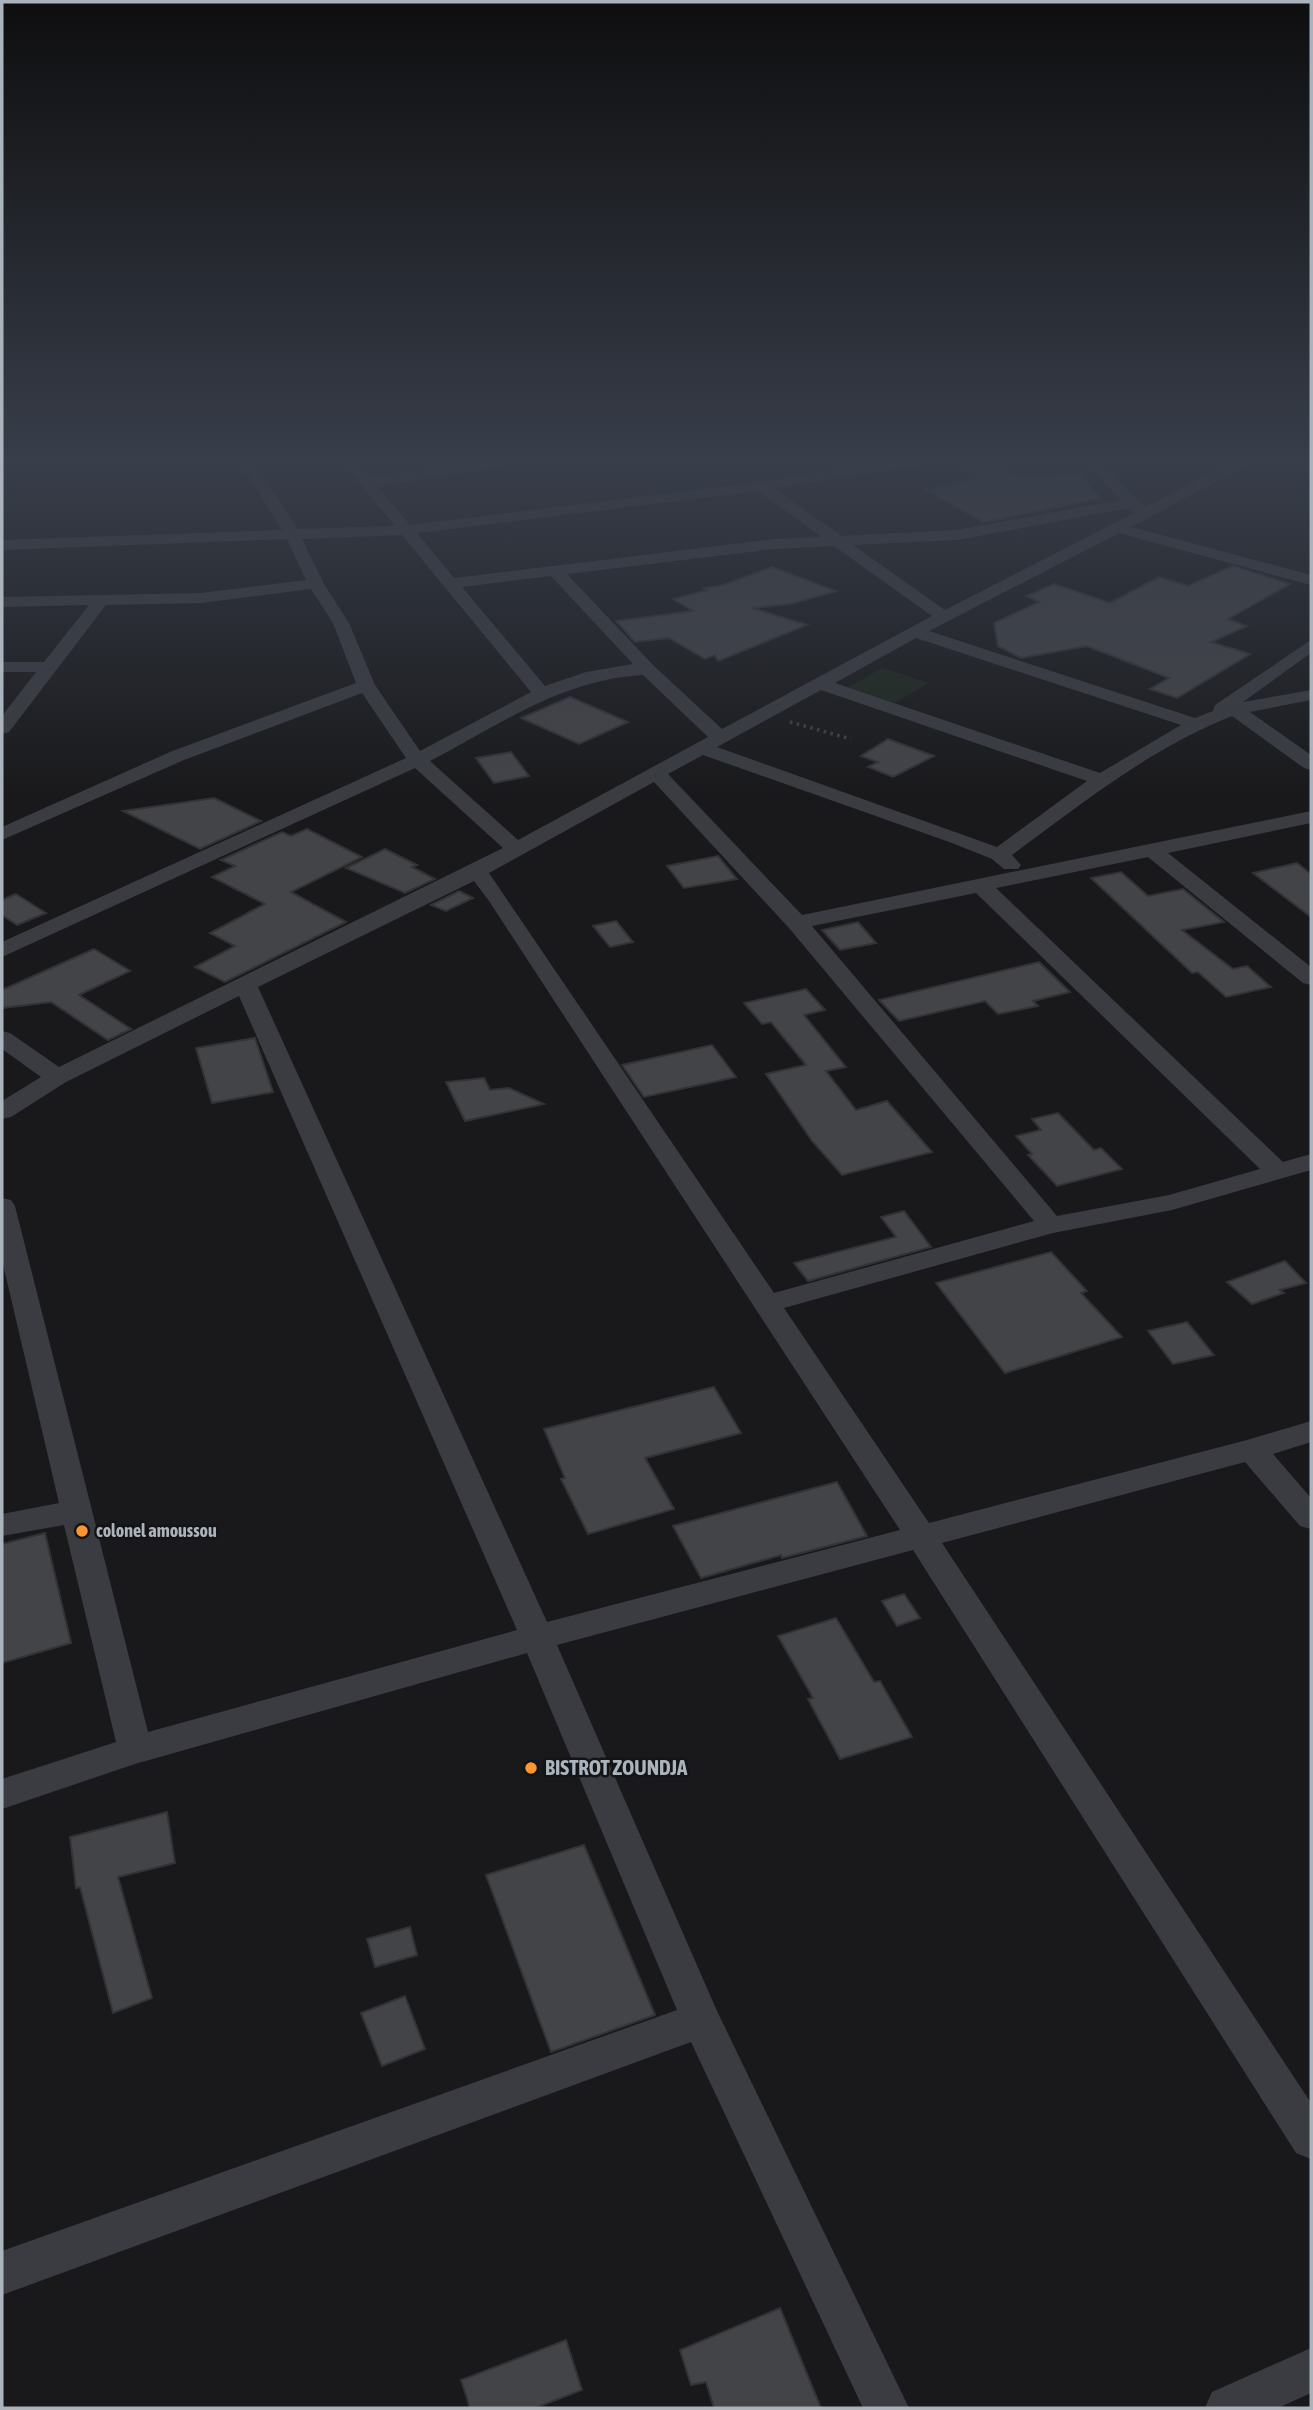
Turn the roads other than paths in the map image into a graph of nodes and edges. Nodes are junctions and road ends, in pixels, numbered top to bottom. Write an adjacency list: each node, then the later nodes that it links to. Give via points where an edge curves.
1 (311, 572): 10 (street)
2 (442, 572): 9 (street)
3 (552, 572): 9 (street)
4 (556, 572): 18 (street)
5 (880, 572): 13 (street)
6 (1032, 572): 13 (street)
7 (1283, 572): 8 (street)
8 (1311, 580)
9 (451, 583): 21 (street)
10 (316, 584): 12 (street, via 201,598); 20 (street, via 341,623)
11 (2, 602): 12 (street)
12 (100, 602): 17 (street)
13 (944, 617): 14 (street)
14 (914, 632): 19 (street); 24 (street)
15 (1311, 645): 24 (street)
16 (2, 667): 17 (street)
17 (52, 667): 25 (street)
18 (647, 670): 21 (street, via 615,671); 26 (street)
19 (821, 684): 26 (street); 31 (street)
20 (366, 685): 28 (street); 33 (street, via 177,756)
21 (543, 695): 28 (street)
22 (1311, 695): 23 (street)
23 (1234, 709): 24 (street); 29 (street)
24 (1204, 720): 31 (street)
25 (2, 728)
26 (719, 737): 27 (street)
27 (701, 748): 30 (street); 36 (street)
28 (417, 760): 34 (street); 41 (street)
29 (1311, 764)
30 (656, 773): 34 (street); 40 (street)
31 (1102, 780): 36 (street)
32 (1311, 817): 35 (street)
33 (2, 834)
34 (517, 850): 37 (street)
35 (1152, 850): 38 (street); 42 (street)
36 (999, 855): 38 (street, via 1012,867)
37 (477, 872): 43 (street); 51 (street)
38 (1012, 880): 39 (street)
39 (982, 887): 40 (street); 48 (street)
40 (797, 923): 50 (street)
41 (2, 950)
42 (1311, 978)
43 (245, 983): 45 (street); 58 (street)
44 (2, 1038): 45 (street)
45 (57, 1077): 46 (street)
46 (2, 1112)
47 (1311, 1162): 48 (street)
48 (1277, 1171): 50 (street, via 1172,1202)
49 (2, 1206): 54 (street)
50 (1051, 1226): 51 (street)
51 (766, 1304): 57 (street)
52 (1311, 1431): 53 (street)
53 (1252, 1450): 55 (street); 57 (street)
54 (75, 1513): 56 (street); 59 (street)
55 (1311, 1518)
56 (2, 1525)
57 (920, 1535): 58 (street); 62 (street)
58 (537, 1637): 59 (street); 61 (street)
59 (135, 1749): 60 (street)
60 (2, 1794)
61 (701, 2020): 63 (street); 65 (street)
62 (1311, 2139)
63 (2, 2273)
64 (1311, 2371): 66 (street)
65 (886, 2408)
66 (1228, 2408)

